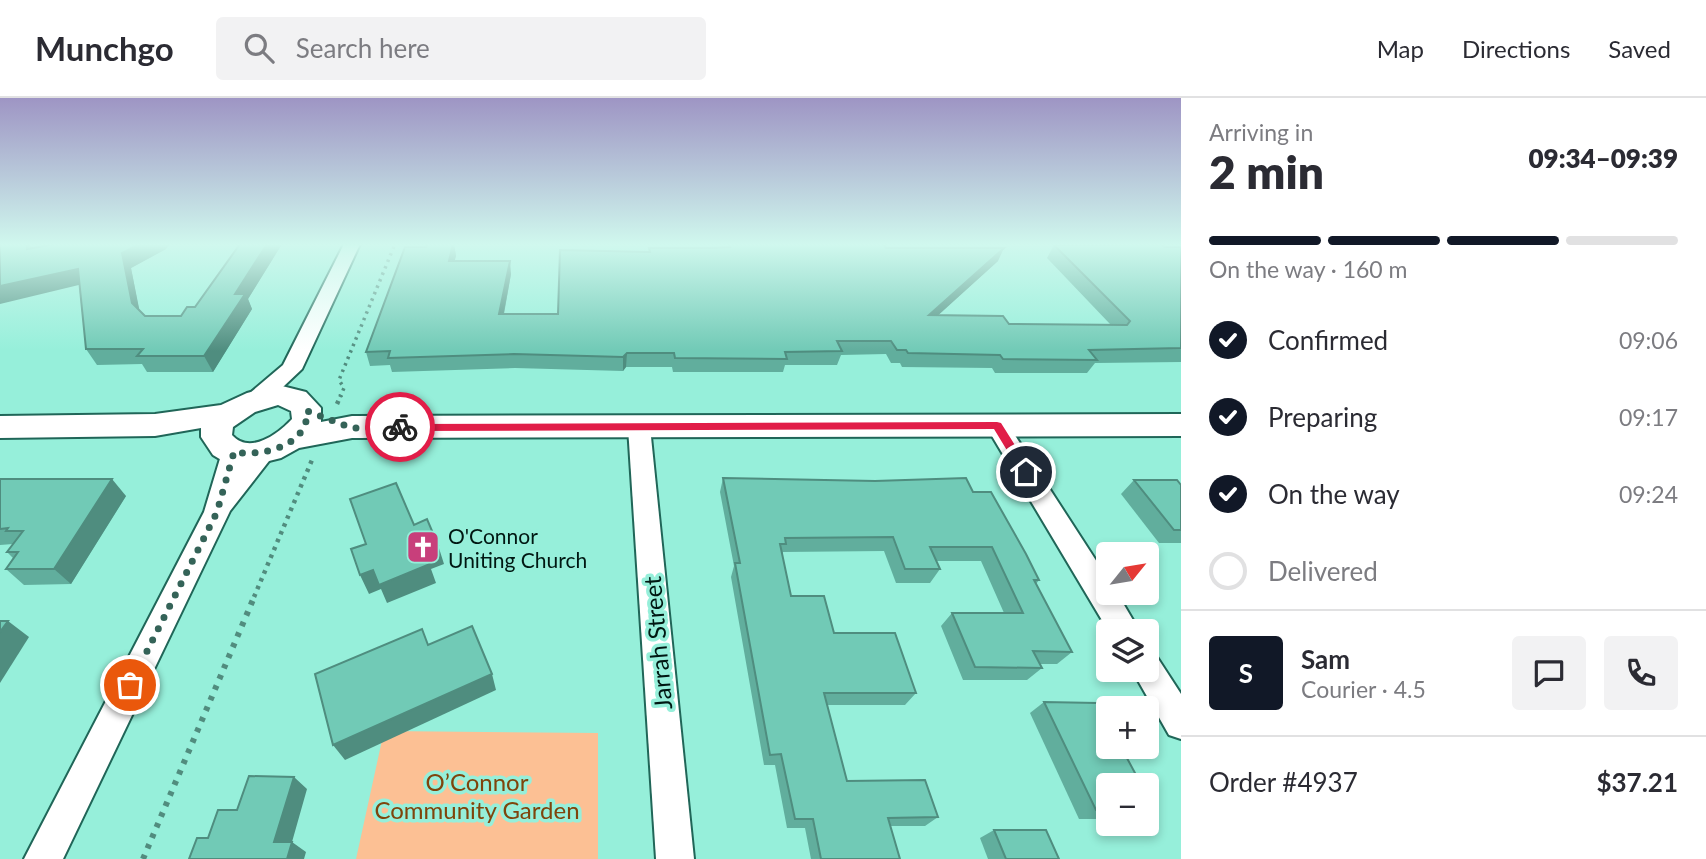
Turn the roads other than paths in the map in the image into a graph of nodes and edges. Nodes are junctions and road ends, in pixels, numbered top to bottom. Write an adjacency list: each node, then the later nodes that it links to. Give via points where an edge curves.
1 (335, 280): 2 (street)
2 (292, 369): 3 (street); 4 (street)
3 (258, 398): 4 (street, via 278,396); 9 (street)
4 (299, 416): 8 (street, via 352,428); 9 (street)
5 (1181, 425): 6 (street)
6 (997, 426): 8 (street); 10 (street)
7 (0, 427): 9 (street, via 155,425)
8 (639, 427): 14 (street, Jarrah Street)
9 (236, 438): 13 (street, via 217,512)
10 (1117, 619)
11 (1155, 682): 12 (street)
12 (1181, 723)
13 (43, 859)
14 (675, 859)

